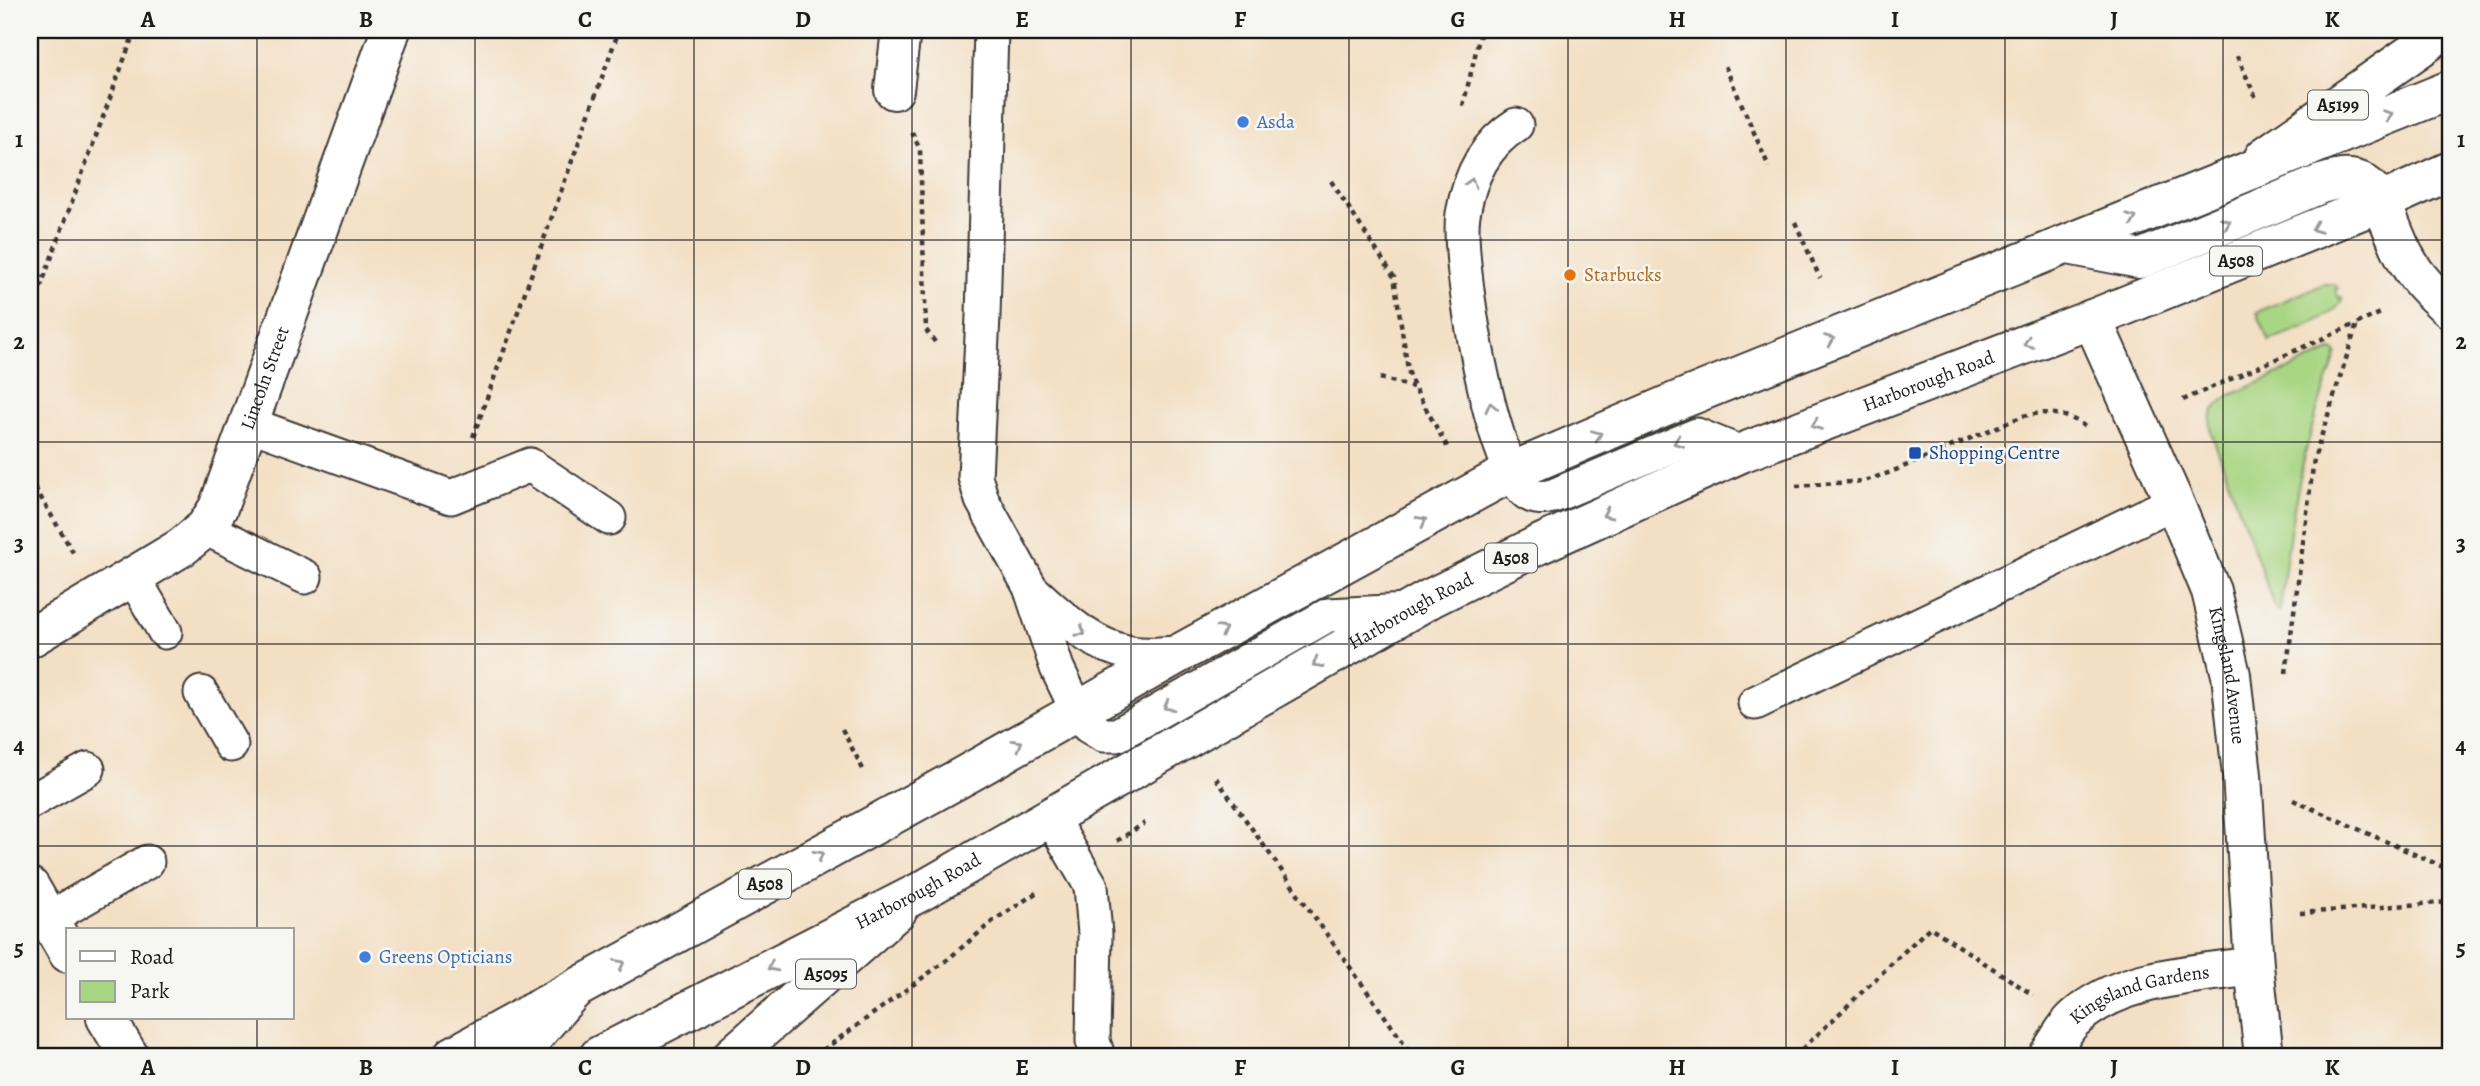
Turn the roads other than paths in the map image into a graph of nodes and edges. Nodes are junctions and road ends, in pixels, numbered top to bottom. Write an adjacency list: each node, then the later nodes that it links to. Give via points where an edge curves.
1 (391, 30): 14 (main road, Lincoln Street)
2 (901, 30): 5 (main road)
3 (991, 30): 22 (lane, via 975,477 982,500)
4 (2441, 30): 9 (main road, A5199)
5 (894, 90)
6 (2450, 90): 9 (main road, A508, one-way to 6)
7 (1516, 125): 16 (lane, one-way to 7, via 1476,346 1462,238 1473,175 1489,148)
8 (2450, 172): 10 (main road, Harborough Road / A508)
9 (2234, 178): 11 (main road, A508, one-way to 9)
10 (2379, 203): 11 (main road, A508, one-way to 10, via 2140,259 2347,177 2365,184); 12 (main road, via 2424,287); 13 (main road, Harborough Road / A508, one-way to 13)
11 (2068, 245): 16 (main road, A508, one-way to 11)
12 (2450, 309)
13 (2092, 319): 15 (main road, Harborough Road / A508, one-way to 15); 17 (main road, Kingsland Avenue)
14 (249, 424): 18 (lane, via 451,497 530,465); 19 (main road, Lincoln Street, via 218,508)
15 (1741, 453): 16 (lane, one-way to 16, via 1697,435 1553,496 1538,498 1526,492); 23 (main road, Harborough Road / A508, one-way to 23, via 1538,545)
16 (1511, 472): 26 (main road, A508, one-way to 16)
17 (2174, 502): 28 (lane); 38 (main road, Kingsland Avenue, via 2211,592 2231,675)
18 (609, 518)
19 (205, 528): 20 (main road, Lincoln Street, via 182,548); 21 (lane)
20 (133, 577): 24 (lane); 25 (main road, Lincoln Street)
21 (305, 577)
22 (1030, 587): 26 (lane, one-way to 26, via 1100,644 1132,654); 29 (lane, via 1057,668)
23 (1408, 611): 29 (lane, one-way to 29, via 1328,615 1117,735 1103,735 1088,726); 33 (main road, Harborough Road / A508, one-way to 33)
24 (165, 632)
25 (30, 638)
26 (1180, 653): 29 (main road, A508)
27 (201, 693): 30 (lane)
28 (1755, 703)
29 (1077, 710): 39 (main road, A508, one-way to 29)
30 (231, 745)
31 (88, 769): 32 (lane)
32 (30, 803)
33 (1050, 816): 35 (main road, Harborough Road / A508); 46 (lane, via 1091,887 1093,1041)
34 (146, 862): 36 (lane)
35 (920, 892): 44 (main road, Harborough Road / A508, one-way to 44); 45 (main road, A5095)
36 (39, 903): 37 (main road)
37 (66, 950)
38 (2254, 966): 47 (main road, Kingsland Gardens, via 2155,981 2106,996 2071,1021); 48 (main road, Kingsland Avenue)
39 (575, 989): 42 (main road, A508); 43 (main road)
40 (107, 1020): 41 (main road)
41 (129, 1056)
42 (453, 1056)
43 (522, 1056)
44 (599, 1056)
45 (732, 1056)
46 (1098, 1056)
47 (2048, 1056)
48 (2264, 1056)

